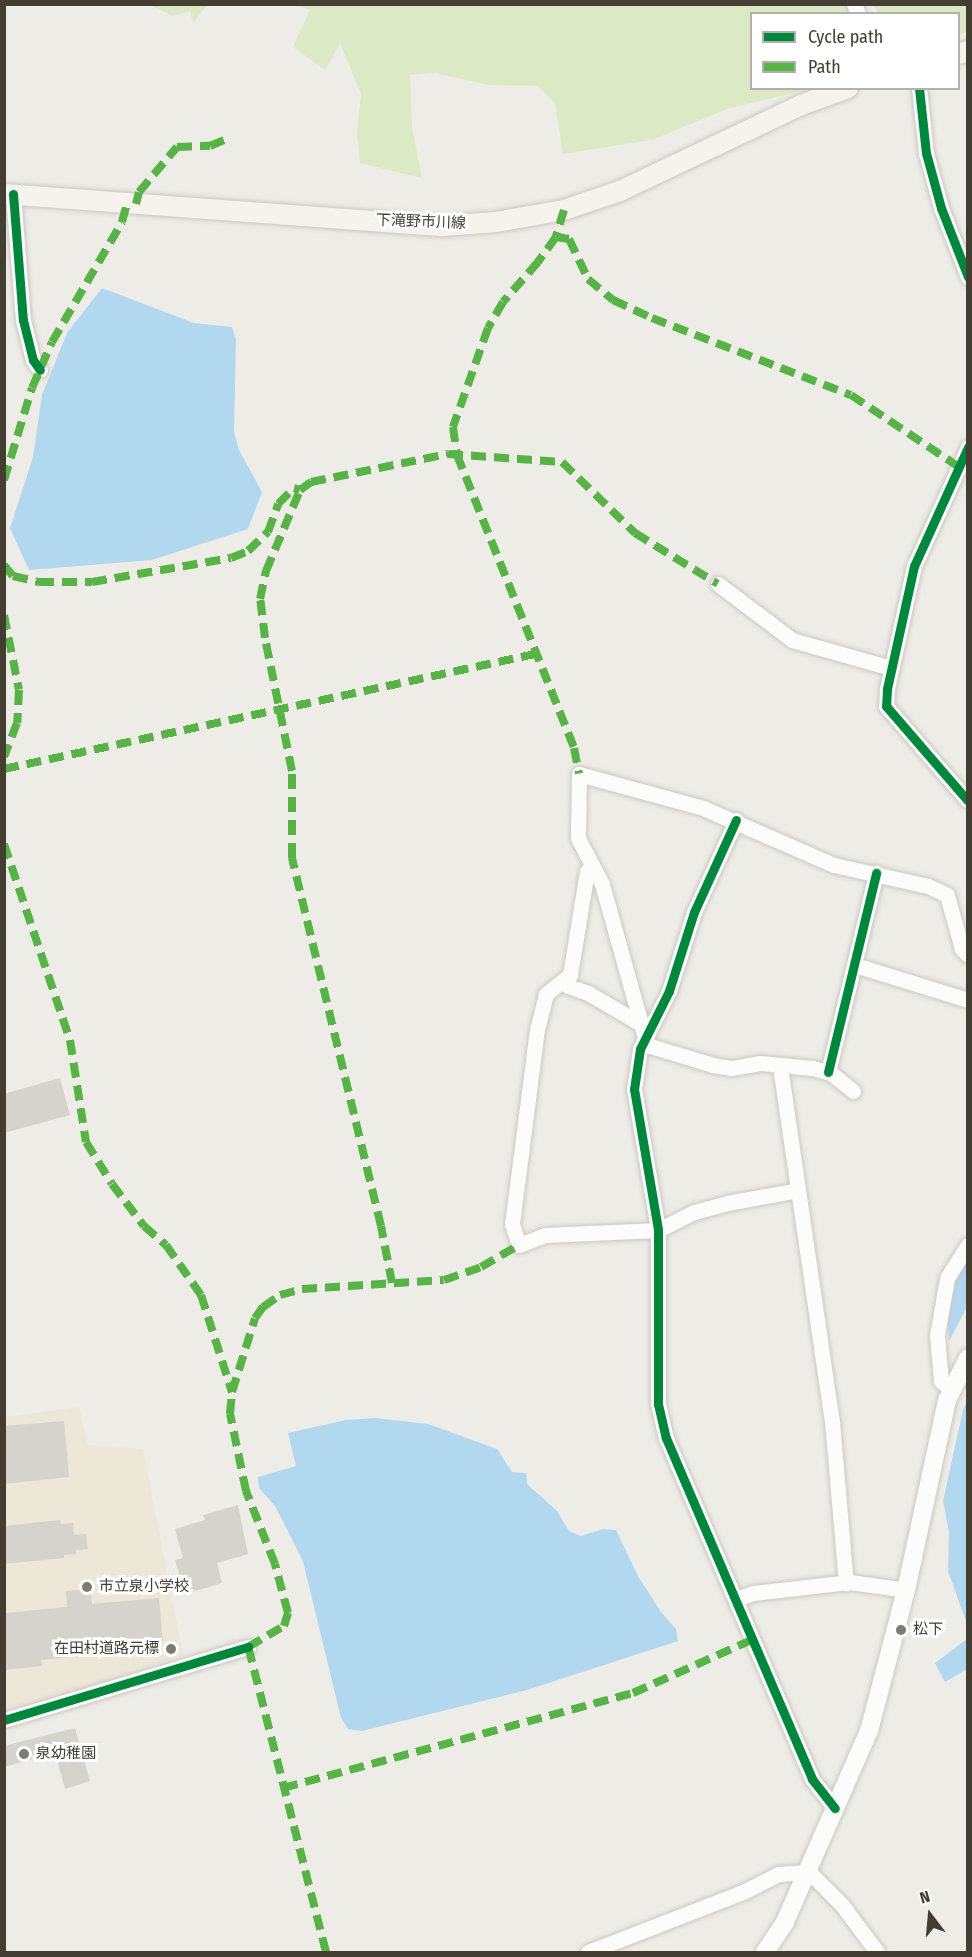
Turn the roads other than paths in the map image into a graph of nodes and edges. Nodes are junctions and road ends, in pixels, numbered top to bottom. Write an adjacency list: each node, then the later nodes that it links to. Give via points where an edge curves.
1 (842, 90): 3 (main road, 下滝野市川線, via 801,105 620,191 564,210 496,222 443,226)
2 (919, 90): 4 (street, via 926,153 941,208)
3 (9, 194): 5 (street, via 23,320 33,360)
4 (968, 277)
5 (40, 370)
6 (968, 447): 8 (street, via 914,566)
7 (718, 584): 8 (street, via 792,640)
8 (891, 668): 9 (street, via 886,706)
9 (968, 801)
10 (736, 820): 11 (street, via 579,774 578,837); 12 (street, via 834,865); 18 (street, via 694,912 669,991)
11 (593, 867): 15 (street, via 587,871 570,975); 17 (street, via 602,884)
12 (876, 873): 13 (street, via 928,885 947,895); 14 (street)
13 (968, 955)
14 (855, 965): 16 (street); 20 (street)
15 (563, 981): 17 (street, via 636,1021); 23 (street, via 546,994 537,1029 512,1224 519,1245 545,1235)
16 (968, 1000)
17 (640, 1019): 18 (street)
18 (645, 1038): 19 (street, via 650,1046 713,1065); 23 (street, via 634,1089)
19 (780, 1066): 20 (street); 22 (street)
20 (828, 1072): 21 (street)
21 (853, 1091)
22 (798, 1190): 23 (street, via 694,1212); 27 (street, via 832,1421)
23 (658, 1230): 29 (street, via 658,1404 666,1438)
24 (968, 1245): 26 (street, via 947,1278 937,1335 941,1381)
25 (968, 1358): 26 (street)
26 (952, 1390): 28 (street)
27 (846, 1582): 28 (street); 29 (street, via 753,1593)
28 (906, 1590): 32 (street, via 869,1731)
29 (736, 1599): 32 (street, via 812,1779)
30 (249, 1647): 31 (street)
31 (4, 1720)
32 (835, 1808): 33 (street)
33 (809, 1872): 34 (street, via 778,1874); 35 (street); 36 (street, via 842,1905)
34 (588, 1953)
35 (765, 1953)
36 (877, 1953)

